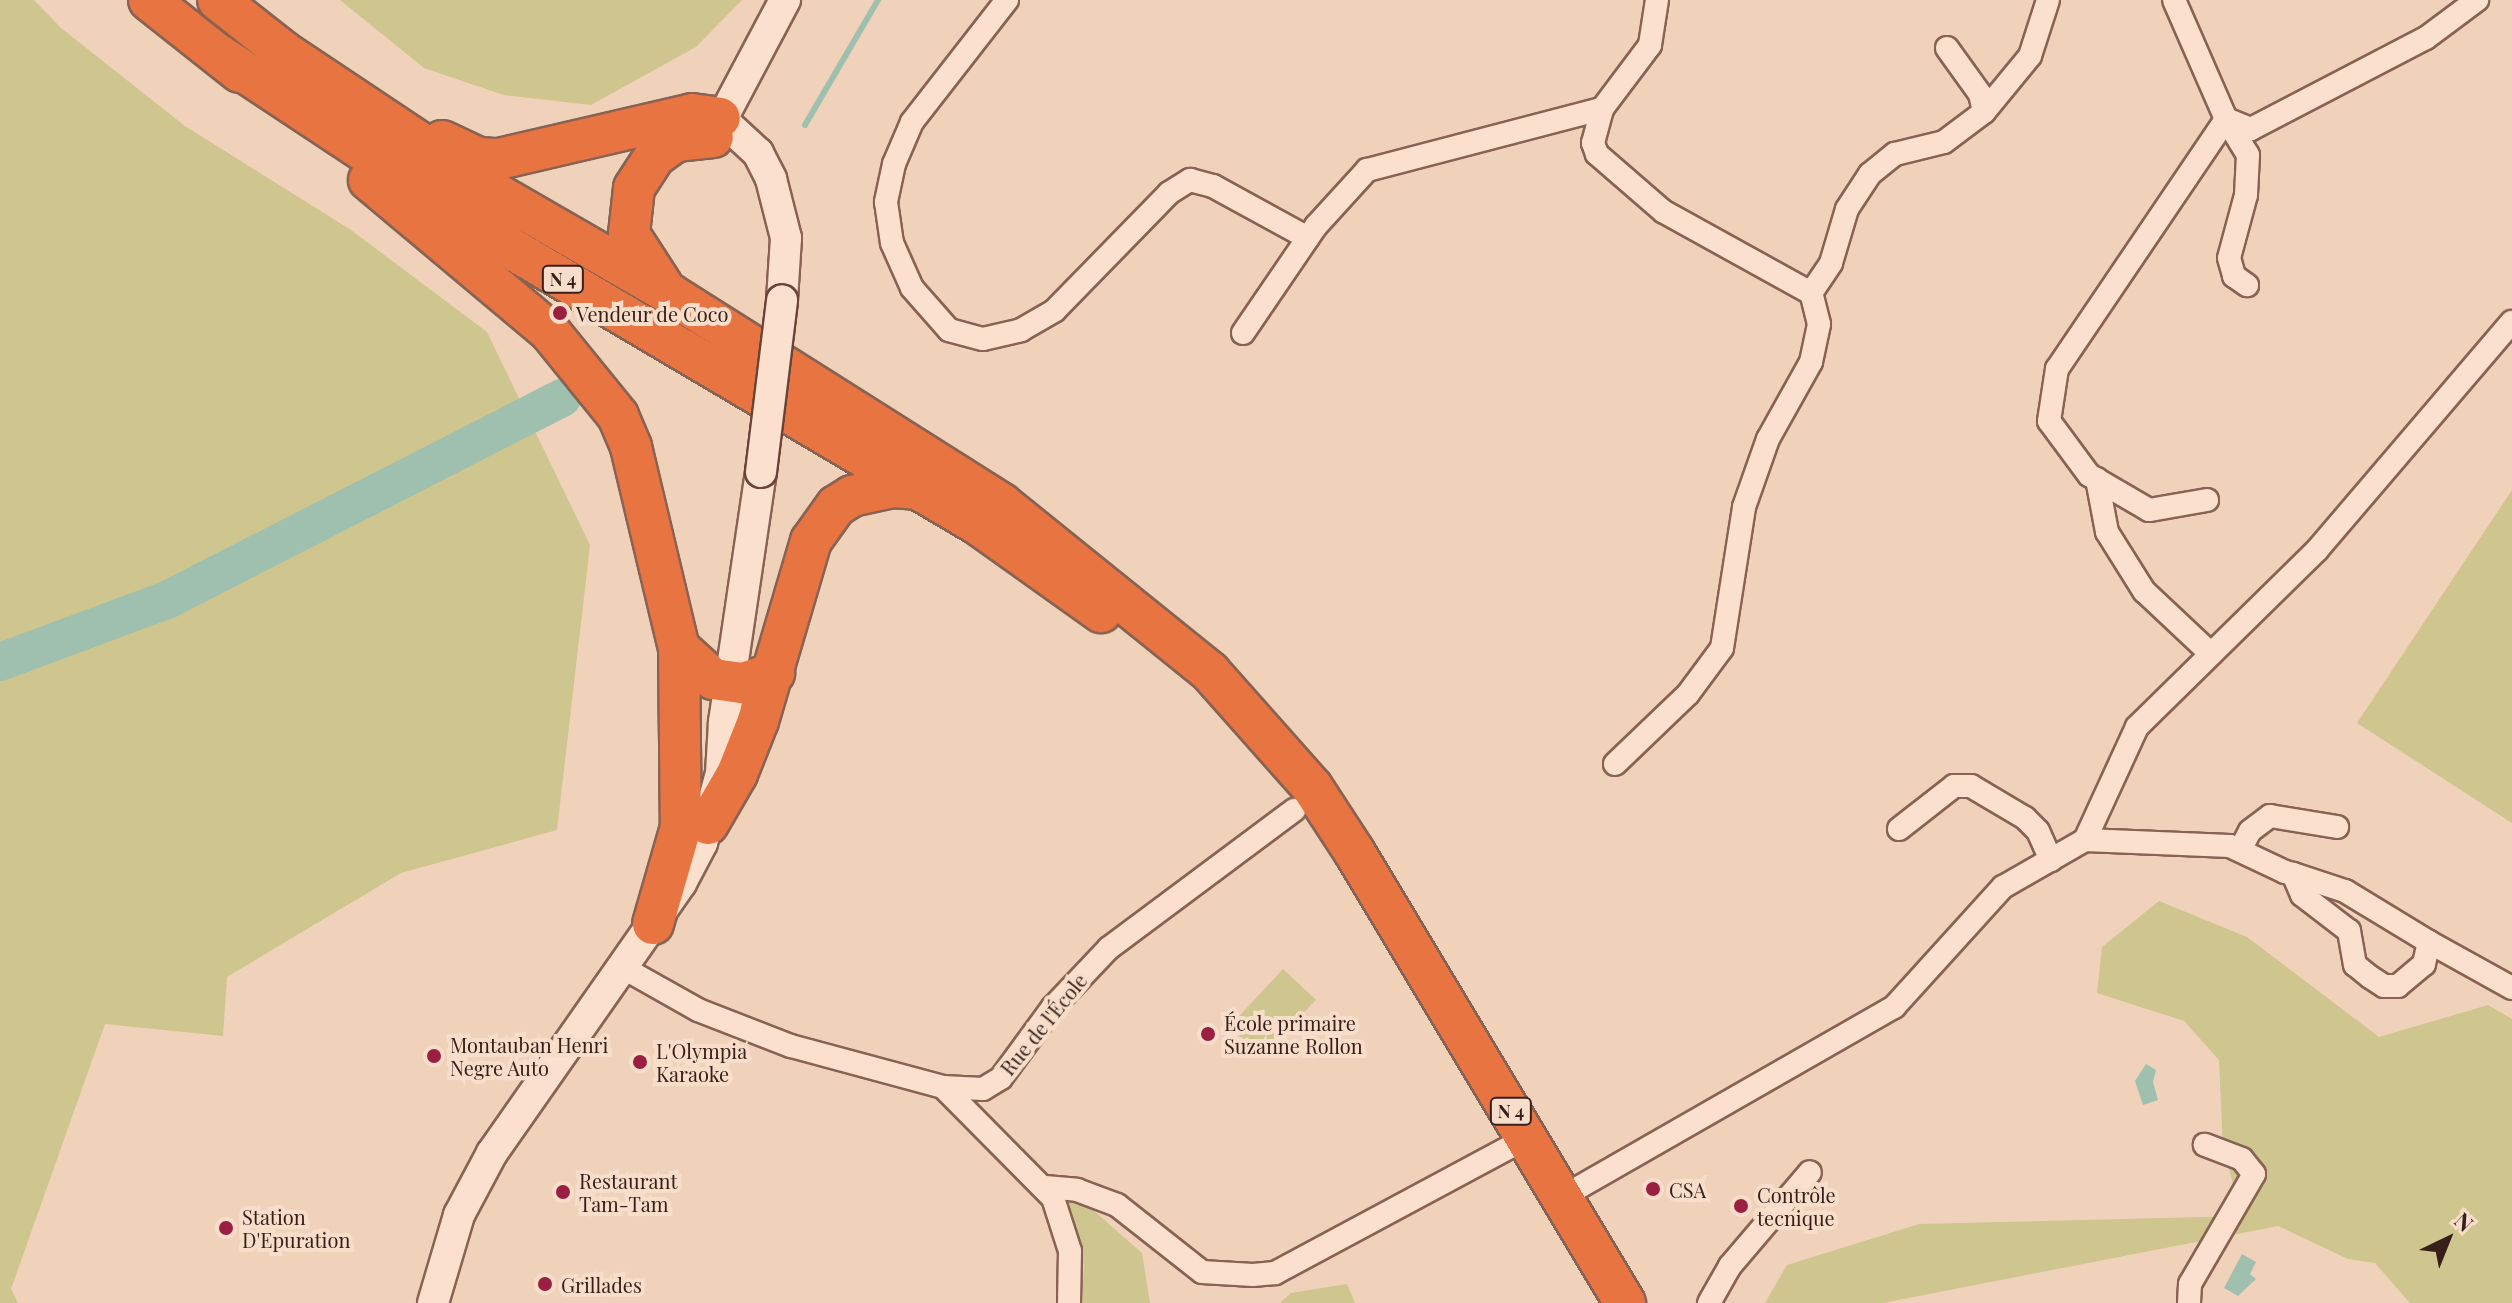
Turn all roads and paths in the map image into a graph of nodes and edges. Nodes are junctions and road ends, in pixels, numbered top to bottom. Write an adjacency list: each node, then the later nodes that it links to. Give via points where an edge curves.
1 (149, 0): 11 (highway, N 4)
2 (218, 0): 10 (highway, N 4)
3 (785, 0): 15 (main road)
4 (1007, 0): 16 (street, via 912,122 894,164 886,202 892,243 912,288 949,330 983,339 1021,330 1055,310 1169,193 1190,180 1213,186)
5 (1657, 0): 12 (street, via 1650,45)
6 (2048, 0): 13 (street, via 2030,56)
7 (2174, 0): 14 (street)
8 (2477, 0): 14 (street, via 2426,38 2251,129)
9 (1947, 48): 13 (street, via 1980,94)
10 (284, 52): 15 (highway, via 478,158 545,151 692,114); 19 (highway, N 4, via 497,194)
11 (219, 55): 23 (highway, N 4, via 517,252); 25 (highway, via 550,332 595,385 618,416 631,447)
12 (1602, 109): 16 (street, via 1367,170); 18 (street, via 1593,143 1628,185 1703,237)
13 (1984, 112): 18 (street, via 1944,142 1895,154 1870,174 1847,209 1831,263)
14 (2226, 119): 17 (street, via 2248,155 2246,195 2229,258 2234,276); 22 (street, via 2057,369 2049,421)
15 (717, 127): 19 (highway, via 676,141 655,156 630,200 627,218 635,249); 28 (main road, bridge, via 758,153 771,179 786,238 761,472)
16 (1308, 238): 21 (street)
17 (2247, 285)
18 (1811, 293): 30 (street, via 1819,324 1811,362 1768,439 1744,507 1722,648 1688,694)
19 (670, 294): 49 (highway, N 4, via 1002,504 1210,672 1312,787 1398,918)
20 (2512, 322): 26 (street, via 2317,550)
21 (1243, 333)
22 (2097, 479): 24 (street, via 2149,510); 26 (street, via 2107,532 2144,591)
23 (915, 489): 27 (highway, via 885,488 852,496 823,521 801,565); 32 (highway, N 4, via 979,525 1129,632 1199,693 1262,761)
24 (2207, 500)
25 (679, 648): 28 (highway, via 699,672); 31 (highway)
26 (2211, 654): 36 (street, via 2137,727)
27 (774, 673): 28 (highway); 33 (highway, via 737,774)
28 (730, 683): 29 (main road)
29 (724, 722): 31 (main road); 33 (main road, via 721,773)
30 (1615, 764)
31 (683, 793): 40 (highway, via 676,857)
32 (1294, 810): 44 (street, Rue de l'École, via 1109,948 1053,1007 1001,1078 983,1089); 45 (highway, N 4 / N 4)
33 (708, 824): 40 (main road, via 681,883)
34 (2337, 827): 37 (street, via 2270,816 2250,831)
35 (1899, 829): 38 (street, via 1954,786 1971,786 2025,818 2038,831)
36 (2085, 840): 37 (street); 38 (street)
37 (2240, 850): 39 (street)
38 (2051, 860): 49 (street, via 2003,887 1894,1007)
39 (2293, 874): 41 (street, via 2345,891); 41 (street, via 2302,895 2349,931 2355,965 2384,986 2412,979 2424,964)
40 (653, 924): 42 (main road)
41 (2429, 942): 43 (street)
42 (620, 966): 44 (street, Rue de l'École, via 698,1010 791,1046); 50 (main road, via 492,1153 459,1215)
43 (2512, 988)
44 (943, 1087): 48 (street)
45 (1516, 1144): 48 (street, via 1275,1273 1192,1268 1117,1205 1077,1190); 52 (highway, N 4)
46 (2205, 1145): 55 (street, via 2242,1159 2254,1174 2190,1284)
47 (1810, 1172): 54 (street, via 1730,1266)
48 (1045, 1187): 51 (street, via 1067,1235)
49 (1562, 1197): 53 (highway, N 4)
50 (433, 1303)
51 (1069, 1303)
52 (1612, 1303)
53 (1625, 1303)
54 (1709, 1303)
55 (2188, 1303)

